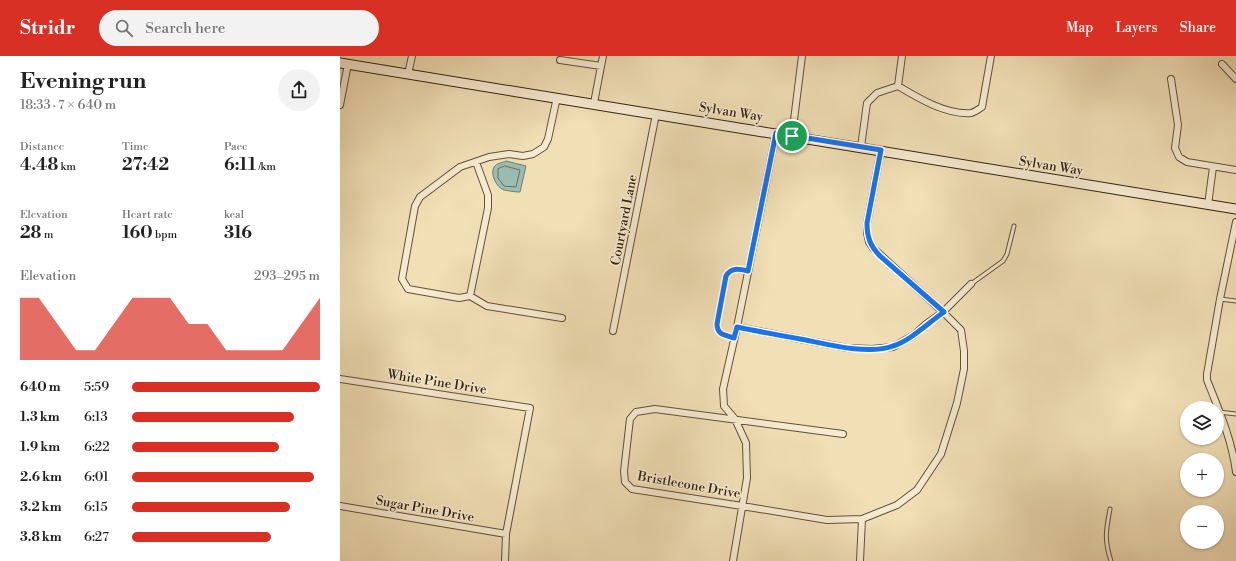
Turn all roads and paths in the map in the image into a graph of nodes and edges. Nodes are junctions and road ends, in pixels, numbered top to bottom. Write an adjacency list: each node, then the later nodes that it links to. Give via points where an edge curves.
1 (412, 56): 10 (street)
2 (603, 56): 9 (street)
3 (802, 56): 19 (street)
4 (902, 56): 13 (street)
5 (990, 56): 13 (street, via 982,107 972,113 956,112 922,100)
6 (560, 60): 9 (street)
7 (344, 63): 10 (main road, Sylvan Way); 16 (street)
8 (1222, 64): 12 (street)
9 (601, 66): 15 (street)
10 (408, 74): 14 (main road, Sylvan Way)
11 (1171, 79): 23 (street, via 1178,125 1175,148 1179,157 1187,162)
12 (1236, 79)
13 (898, 86): 20 (street, via 877,93 867,103)
14 (556, 97): 15 (main road, Sylvan Way); 22 (street, via 548,139 544,147 533,154 509,154)
15 (594, 103): 17 (main road, Sylvan Way)
16 (340, 106)
17 (656, 114): 18 (main road, Sylvan Way); 37 (street, Courtyard Lane)
18 (776, 133): 19 (main road, Sylvan Way); 29 (street)
19 (792, 136): 20 (main road, Sylvan Way)
20 (861, 147): 21 (main road, Sylvan Way)
21 (881, 150): 25 (main road, Sylvan Way); 34 (street, via 867,223 869,242 879,255)
22 (476, 162): 31 (street, via 488,195 488,208); 31 (street, via 460,167 420,197 415,206 402,279 408,289 459,298)
23 (1213, 167): 24 (street); 25 (street)
24 (1236, 170)
25 (1208, 205): 26 (main road, Sylvan Way)
26 (1236, 209)
27 (1236, 222): 32 (street)
28 (1014, 226): 30 (lane, via 1003,260)
29 (748, 271): 36 (street); 38 (lane, via 732,270 726,276 717,328 721,334)
30 (971, 284): 34 (street)
31 (470, 296): 35 (street, via 487,306)
32 (1220, 299): 33 (lane); 40 (street, via 1207,374)
33 (1236, 301)
34 (944, 312): 36 (street, via 914,335 893,346 872,349 847,348); 50 (street, via 961,330 964,369 942,454 917,490 897,505)
35 (562, 318)
36 (737, 327): 38 (street)
37 (613, 331)
38 (734, 338): 43 (street, via 723,389 724,406)
39 (340, 379): 51 (street, White Pine Drive, via 530,408)
40 (1215, 401)
41 (1224, 413): 42 (lane)
42 (1236, 414)
43 (735, 419): 45 (street, Bristlecone Drive); 48 (street, via 746,443 747,478); 48 (street, Bristlecone Drive, via 655,409 636,412 630,419 624,471 625,482 632,489)
44 (1224, 427): 46 (street)
45 (843, 434)
46 (1236, 472)
47 (340, 506): 51 (street, Sugar Pine Drive)
48 (742, 506): 50 (street, Bristlecone Drive, via 826,520); 53 (street)
49 (1110, 509): 55 (lane, via 1106,544)
50 (862, 519): 54 (street)
51 (506, 534): 52 (street)
52 (505, 561)
53 (733, 561)
54 (860, 561)
55 (1111, 561)

